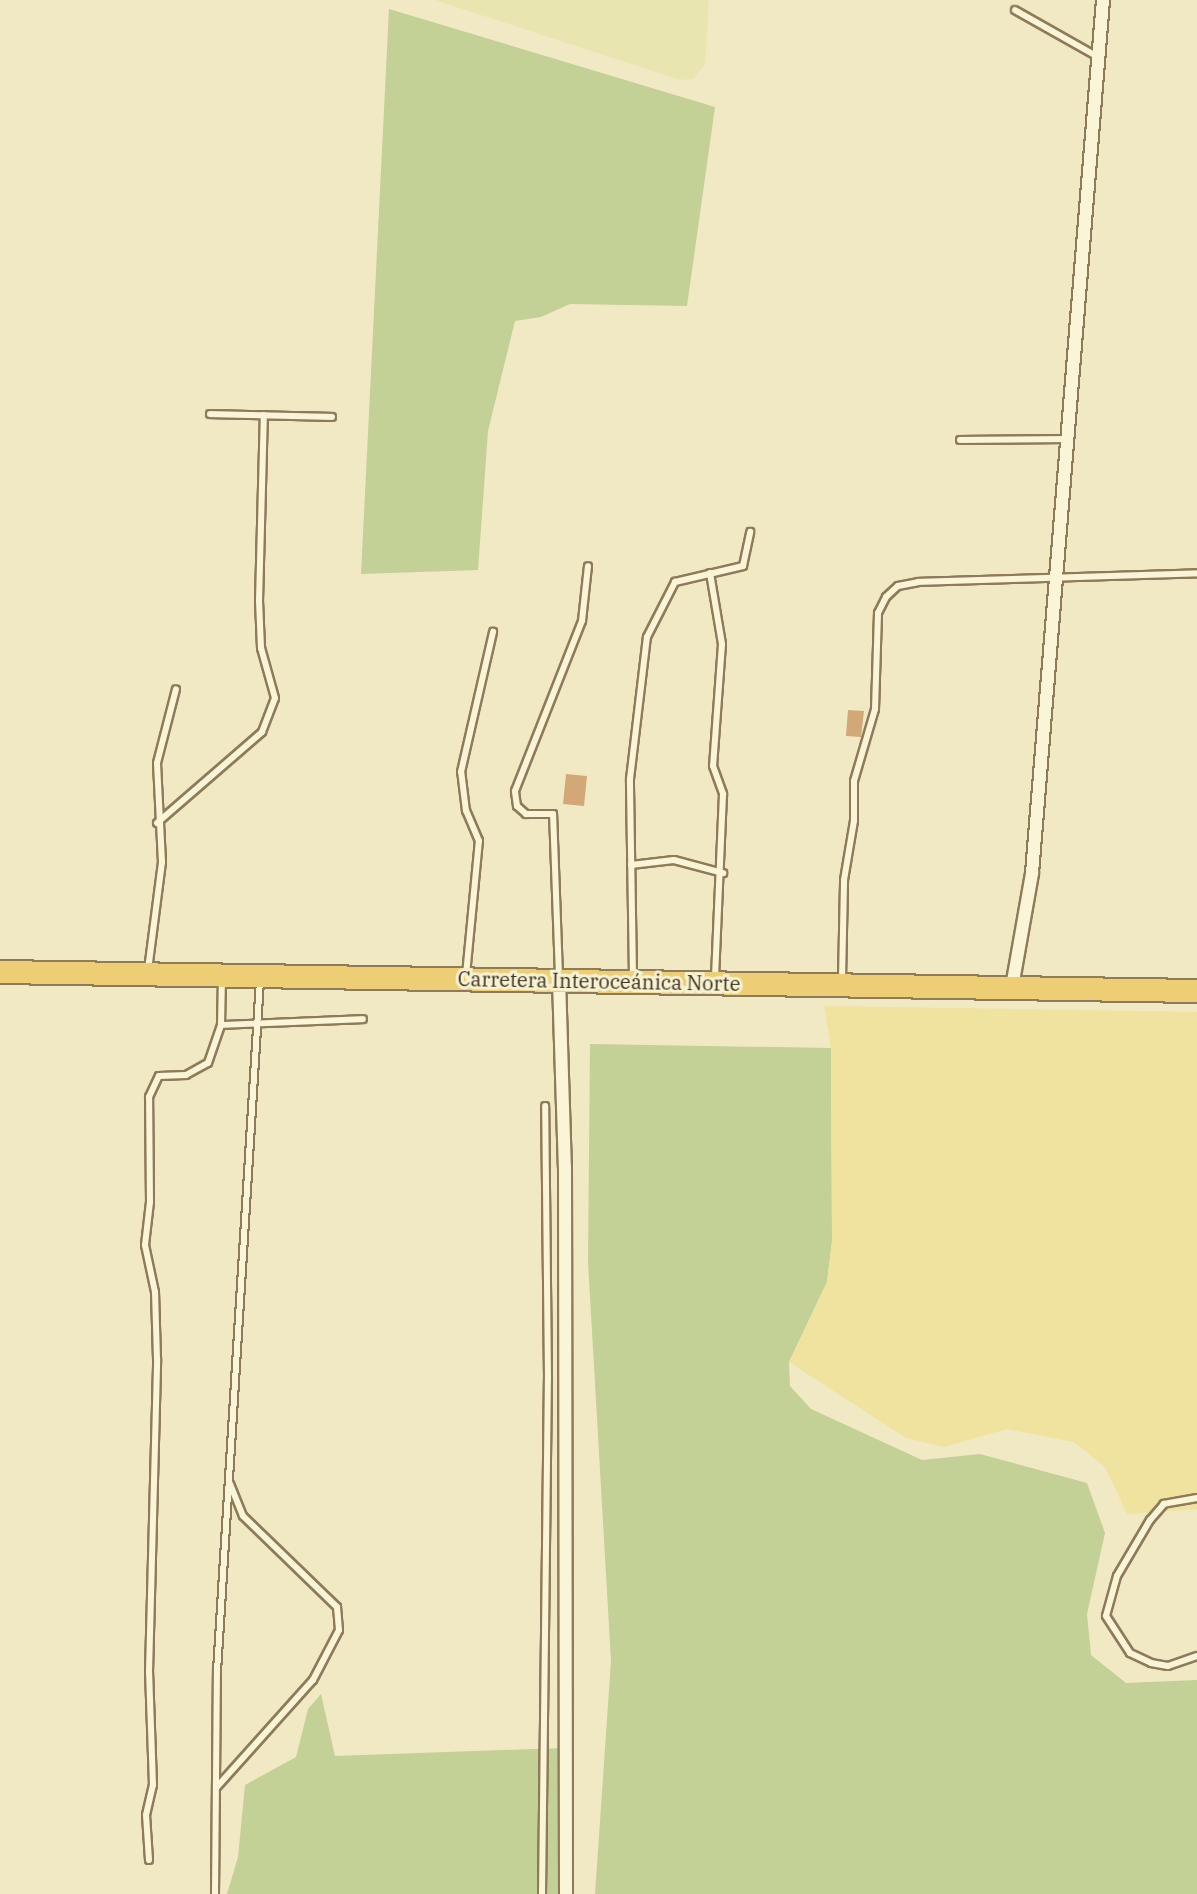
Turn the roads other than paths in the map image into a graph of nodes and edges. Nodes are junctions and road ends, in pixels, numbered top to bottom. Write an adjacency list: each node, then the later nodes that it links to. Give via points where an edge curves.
1 (1103, 0): 3 (street)
2 (1015, 10): 3 (lane)
3 (1098, 57): 7 (street)
4 (210, 414): 5 (lane)
5 (264, 415): 6 (lane); 16 (lane, via 259,601 261,648 275,698 262,732)
6 (332, 417)
7 (1066, 439): 8 (lane); 13 (street)
8 (960, 440)
9 (750, 532): 11 (lane, via 743,566)
10 (588, 566): 24 (lane, via 582,621 515,791 517,806 526,814 553,814)
11 (710, 573): 17 (lane, via 675,582 647,637 630,779); 18 (lane, via 722,644 713,766 723,794)
12 (1197, 573): 13 (lane)
13 (1055, 579): 27 (lane, via 918,582 898,586 886,597 878,613 875,709 854,781 854,821 844,880); 28 (street, via 1032,873)
14 (493, 632): 23 (lane, via 461,772 463,800 479,841)
15 (176, 689): 16 (lane, via 157,763)
16 (157, 823): 20 (lane, via 162,862)
17 (631, 865): 18 (lane, via 674,860); 25 (lane)
18 (723, 873): 26 (lane)
19 (0, 972): 20 (highway, Carretera Interoceánica Norte)
20 (148, 974): 21 (highway, Carretera Interoceánica Norte)
21 (222, 975): 22 (highway, Carretera Interoceánica Norte); 32 (lane)
22 (260, 975): 23 (highway, Carretera Interoceánica Norte); 31 (lane)
23 (465, 979): 24 (highway, Carretera Interoceánica Norte)
24 (559, 980): 25 (highway, Carretera Interoceánica Norte); 41 (street, via 566,1182)
25 (633, 981): 26 (highway, Carretera Interoceánica Norte)
26 (715, 982): 27 (highway, Carretera Interoceánica Norte)
27 (842, 985): 28 (highway, Carretera Interoceánica Norte)
28 (1012, 987): 29 (highway, Carretera Interoceánica Norte)
29 (1197, 991)
30 (363, 1019): 31 (lane)
31 (257, 1024): 32 (lane); 34 (lane)
32 (221, 1025): 38 (lane, via 208,1063 186,1075 159,1076 149,1097 145,1245 155,1292 157,1359)
33 (545, 1106): 40 (lane, via 548,1377)
34 (228, 1476): 37 (lane); 37 (lane, via 243,1516 337,1607 339,1630 329,1658 313,1680)
35 (1197, 1498): 36 (lane, via 1164,1504 1150,1520 1117,1576 1106,1616 1130,1653 1151,1663 1168,1666)
36 (1197, 1656)
37 (216, 1788): 39 (lane)
38 (149, 1860)
39 (215, 1894)
40 (542, 1894)
41 (566, 1894)

